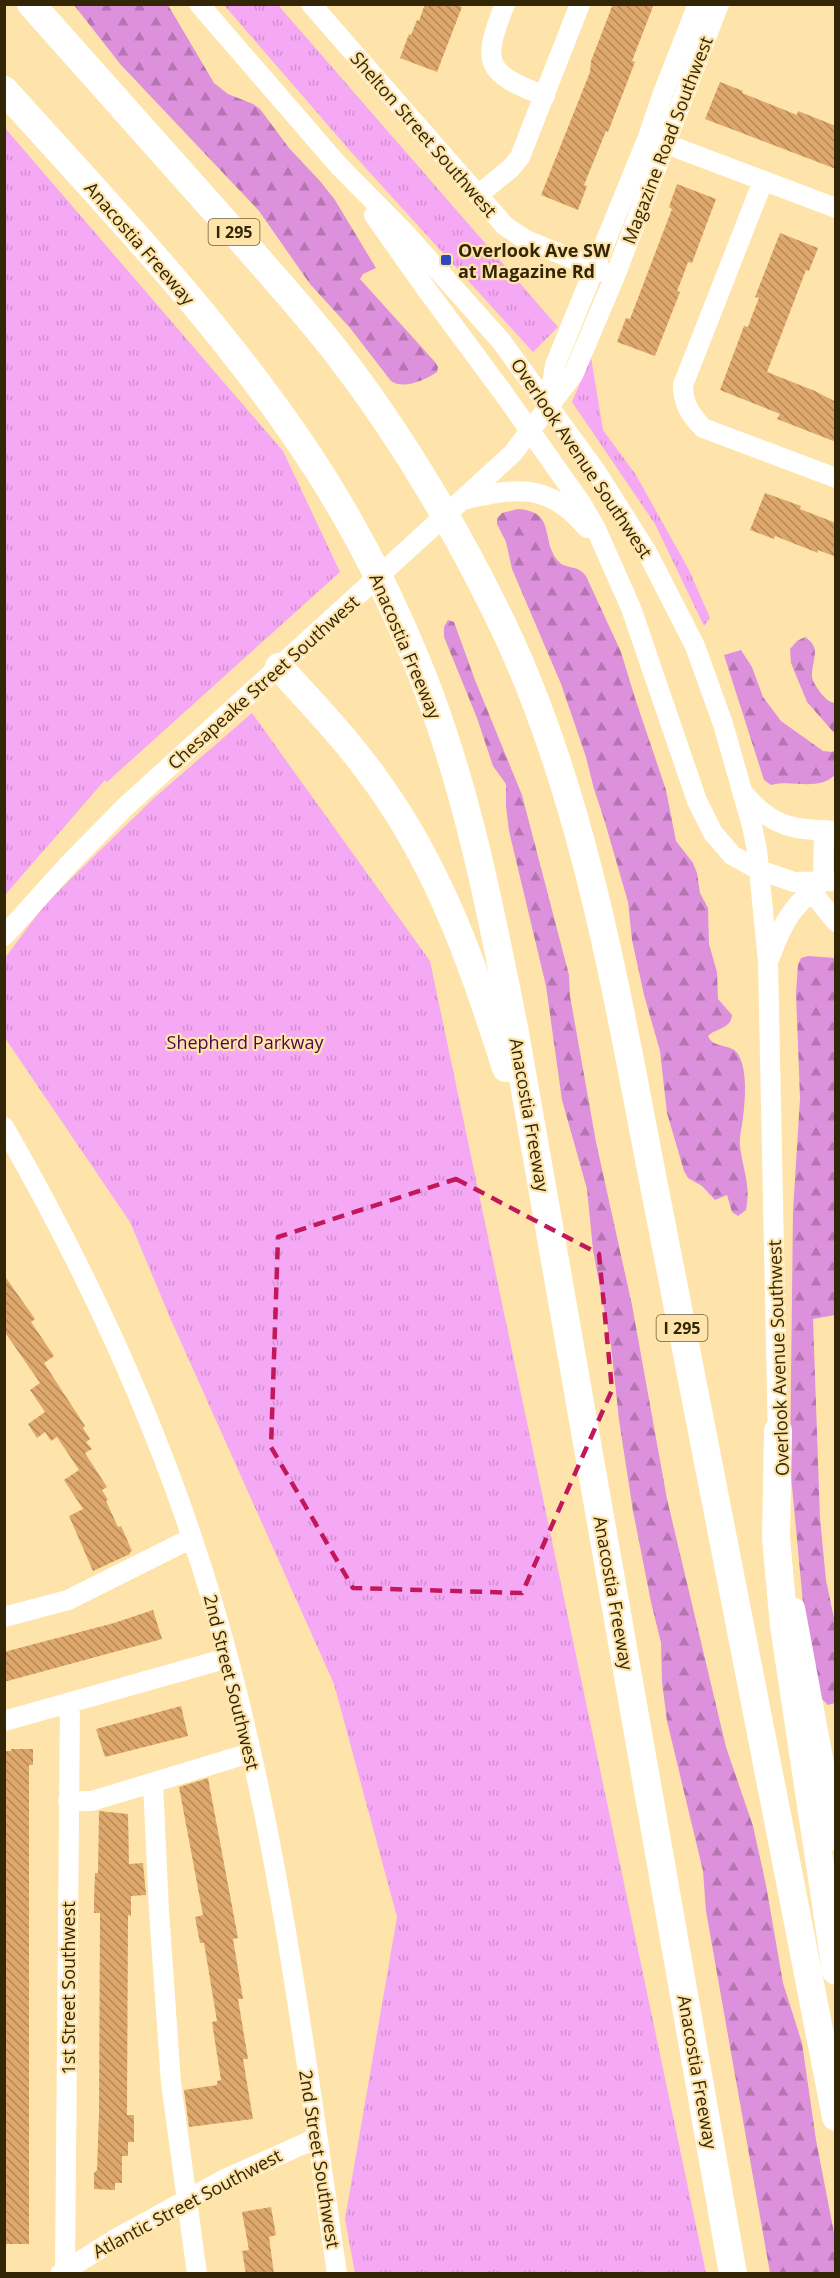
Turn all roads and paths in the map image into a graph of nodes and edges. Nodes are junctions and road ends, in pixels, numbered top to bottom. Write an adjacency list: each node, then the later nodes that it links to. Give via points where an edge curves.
1 (31, 4): 43 (highway, I 295, via 316,327 359,383 419,473 468,557 506,632 535,703 567,794 592,891 671,1272)
2 (199, 4): 11 (street, Overlook Avenue Southwest)
3 (311, 4): 13 (street, Shelton Street Southwest)
4 (505, 4): 9 (street, via 492,39 494,67 509,82)
5 (580, 4): 9 (street)
6 (698, 4): 10 (street, Magazine Road Southwest, via 663,93)
7 (719, 4): 10 (street, Magazine Road Southwest)
8 (4, 90): 31 (highway, Anacostia Freeway, via 243,364 302,445 355,534 399,620 442,729 484,878)
9 (544, 96): 13 (street, via 516,163)
10 (657, 141): 12 (street); 15 (street, Magazine Road Southwest); 16 (street, Magazine Road Southwest)
11 (339, 166): 17 (street, Overlook Avenue Southwest, via 471,304); 18 (street, Overlook Avenue Southwest)
12 (763, 181): 14 (street); 19 (street, via 683,385 684,401 688,412 703,428)
13 (478, 195): 15 (street, Shelton Street Southwest, via 515,234)
14 (836, 208)
15 (595, 268): 16 (street, Shelton Street Southwest); 17 (street, Magazine Road Southwest, via 555,365)
16 (615, 276): 17 (street, Magazine Road Southwest, via 573,375)
17 (548, 406): 18 (street, Chesapeake Street Southwest); 23 (street, Overlook Avenue Southwest, via 631,525 682,617 720,713)
18 (530, 431): 20 (street, Chesapeake Street Southwest, via 513,453); 21 (street, Overlook Avenue Southwest, via 580,502)
19 (836, 478)
20 (462, 500): 21 (street, via 507,491 536,492 572,511); 22 (street, Chesapeake Street Southwest)
21 (605, 548): 25 (street, Overlook Avenue Southwest, via 631,609 701,812 726,849)
22 (279, 667): 28 (street, Chesapeake Street Southwest, via 96,835); 31 (highway, via 377,782 411,833 446,900 473,965 508,1075)
23 (743, 792): 24 (street, via 762,813 780,824); 25 (street, Overlook Avenue Southwest)
24 (830, 830): 26 (street)
25 (759, 870): 26 (street, via 794,882); 29 (street, Overlook Avenue Southwest)
26 (823, 884): 27 (street); 29 (street, via 798,903 785,921)
27 (836, 922)
28 (4, 936)
29 (768, 962): 32 (street, Overlook Avenue Southwest)
30 (4, 1127): 33 (street, 2nd Street Southwest, via 55,1219 108,1328)
31 (564, 1309): 49 (highway, Anacostia Freeway)
32 (778, 1431): 41 (street, Overlook Avenue Southwest, via 791,1584); 42 (highway, via 776,1538 784,1626)
33 (192, 1538): 34 (street, via 68,1600); 35 (street, 2nd Street Southwest)
34 (4, 1617)
35 (228, 1658): 36 (street); 38 (street, 2nd Street Southwest)
36 (70, 1703): 37 (street); 40 (street, 1st Street Southwest)
37 (4, 1721)
38 (250, 1753): 39 (street); 44 (street, 2nd Street Southwest, via 282,1910)
39 (153, 1783): 40 (street, via 92,1801); 45 (street, via 171,2084)
40 (68, 1801): 46 (street, 1st Street Southwest)
41 (836, 1841)
42 (836, 1971)
43 (836, 2117)
44 (317, 2138): 45 (street, Atlantic Street Southwest); 48 (street, 2nd Street Southwest)
45 (187, 2200): 46 (street, Atlantic Street Southwest); 47 (street)
46 (63, 2272)
47 (197, 2274)
48 (337, 2274)
49 (733, 2274)

